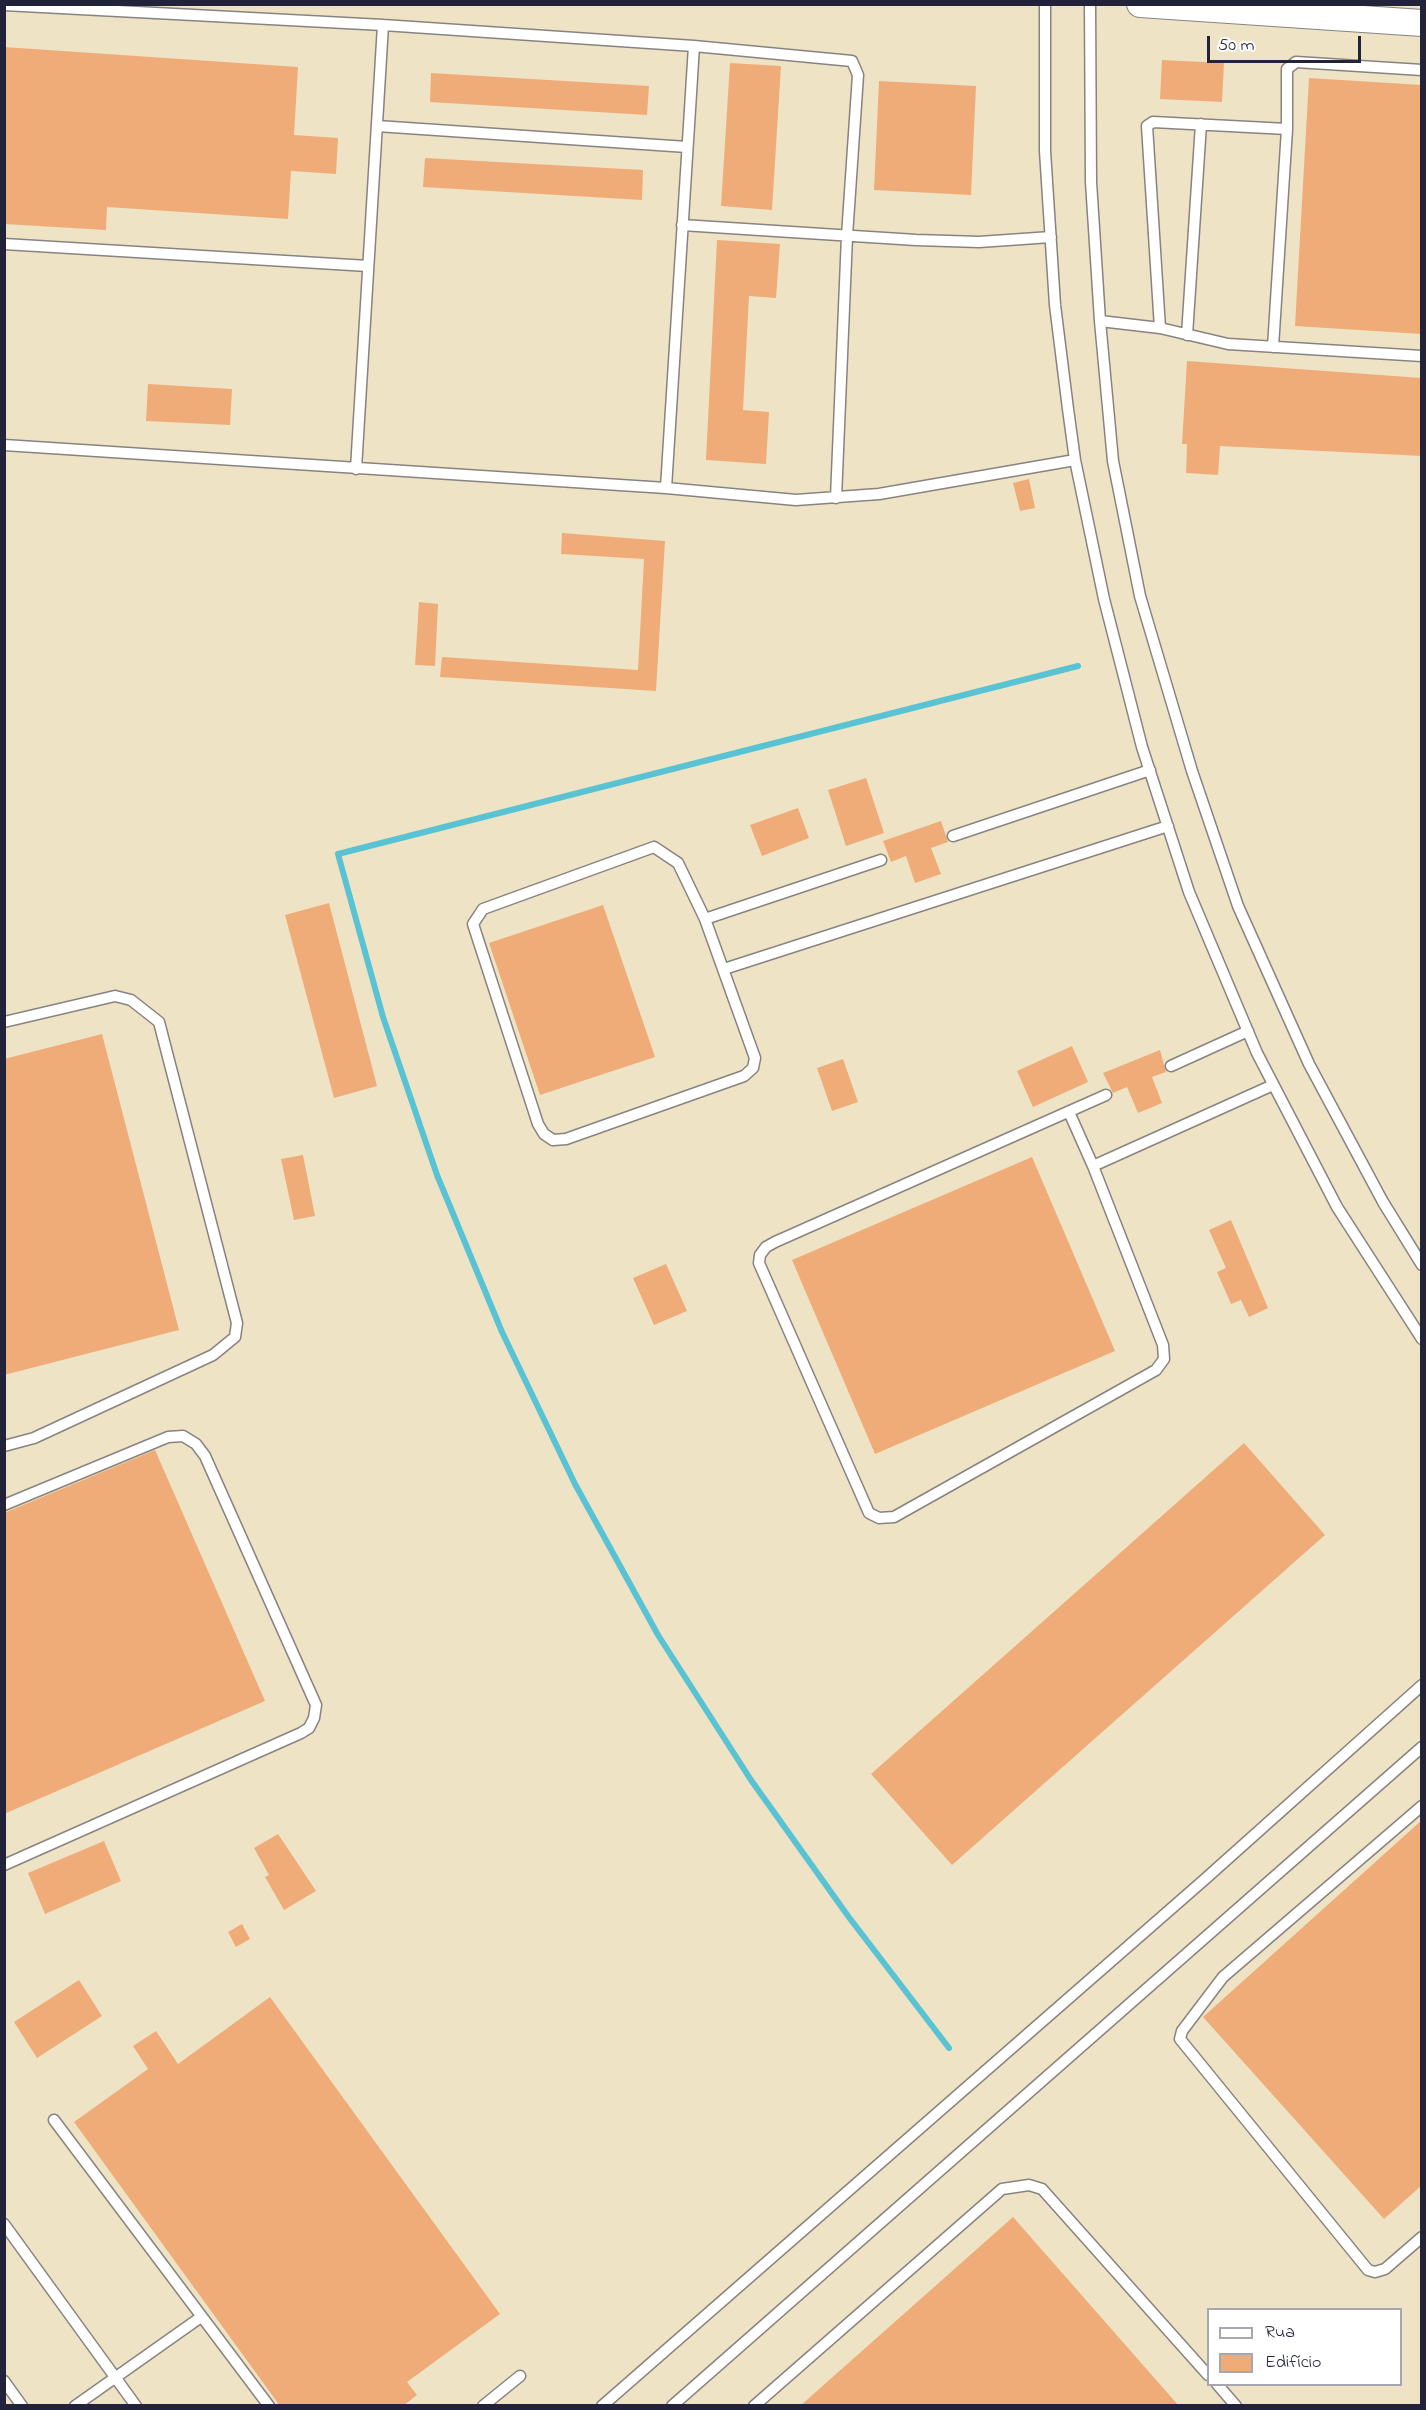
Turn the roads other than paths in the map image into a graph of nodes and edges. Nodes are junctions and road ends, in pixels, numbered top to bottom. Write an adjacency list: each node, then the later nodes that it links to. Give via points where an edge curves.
1 (1045, 4): 15 (lane, via 1045,151)
2 (1090, 4): 18 (lane, via 1091,182)
3 (1140, 4): 5 (street)
4 (4, 5): 6 (lane)
5 (1422, 23)
6 (383, 24): 7 (lane); 10 (lane)
7 (694, 46): 12 (lane); 14 (lane, via 852,61 858,75)
8 (1422, 70): 11 (lane, via 1296,62 1287,69)
9 (1201, 124): 11 (lane); 19 (lane, via 1153,122 1145,129); 20 (lane)
10 (377, 126): 12 (lane); 17 (lane)
11 (1287, 129): 21 (lane)
12 (687, 147): 13 (lane)
13 (682, 225): 14 (lane); 26 (lane)
14 (847, 236): 15 (lane, via 980,242); 27 (lane)
15 (1051, 237): 24 (lane, via 1055,305)
16 (4, 244): 17 (lane)
17 (368, 266): 25 (lane)
18 (1100, 321): 19 (lane); 41 (lane, via 1113,461 1140,596 1234,895 1309,1064 1383,1202)
19 (1160, 328): 20 (lane)
20 (1187, 335): 21 (lane)
21 (1273, 348): 22 (lane)
22 (1422, 356)
23 (4, 446): 25 (lane)
24 (1075, 460): 27 (lane); 28 (lane, via 1104,599)
25 (356, 470): 26 (lane)
26 (666, 488): 27 (lane, via 796,500)
27 (836, 498)
28 (1150, 770): 29 (lane); 30 (lane)
29 (1168, 826): 33 (lane); 35 (lane, via 1189,892)
30 (953, 836)
31 (881, 860): 32 (lane)
32 (705, 919): 33 (lane); 33 (lane, via 678,863 654,848 478,914 473,924 544,1134 553,1140 566,1139 744,1076 753,1068 755,1058)
33 (724, 969)
34 (4, 1022): 43 (lane, via 115,996 131,1000 159,1022 237,1323 235,1337 213,1355 34,1438)
35 (1248, 1031): 36 (lane); 37 (lane)
36 (1171, 1066)
37 (1274, 1085): 40 (lane); 42 (lane, via 1337,1207)
38 (1106, 1095): 39 (lane)
39 (1069, 1112): 40 (lane); 40 (lane, via 775,1242 760,1255 759,1263 869,1513 886,1520 894,1516 1156,1370 1164,1359 1163,1345)
40 (1093, 1166)
41 (1422, 1265)
42 (1422, 1339)
43 (4, 1446)
44 (4, 1505): 48 (lane, via 168,1437 183,1436 196,1444 205,1456 316,1705 314,1719 301,1733)
45 (1422, 1685): 63 (lane)
46 (1422, 1747): 64 (lane)
47 (1422, 1806): 51 (lane, via 1223,1977 1180,2038 1368,2270 1384,2269)
48 (4, 1865)
49 (54, 2120): 52 (lane)
50 (4, 2224): 55 (lane)
51 (1422, 2237)
52 (201, 2317): 55 (lane); 61 (lane)
53 (1207, 2373): 65 (lane, via 1042,2190 1029,2185 1002,2189)
54 (520, 2376): 62 (lane)
55 (115, 2377): 59 (lane); 60 (lane)
56 (4, 2381): 58 (lane)
57 (1218, 2386): 66 (lane)
58 (22, 2406)
59 (75, 2406)
60 (136, 2406)
61 (269, 2406)
62 (483, 2406)
63 (602, 2406)
64 (672, 2406)
65 (754, 2406)
66 (1236, 2406)

